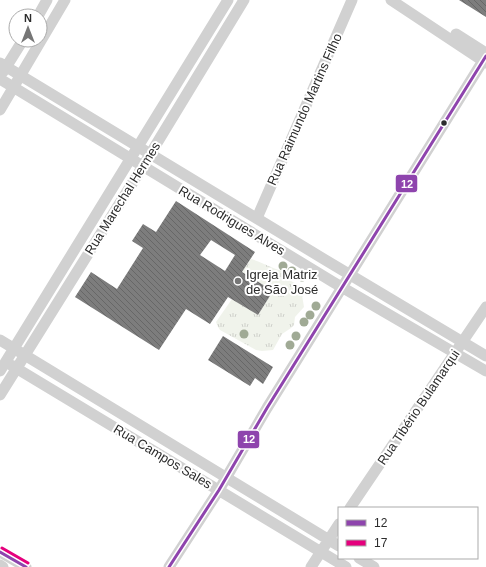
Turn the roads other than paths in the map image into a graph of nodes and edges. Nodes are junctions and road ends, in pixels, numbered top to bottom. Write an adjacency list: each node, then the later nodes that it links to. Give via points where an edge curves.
1 (65, 0): 10 (street)
2 (228, 0): 14 (street, Rua Marechal Hermes)
3 (244, 0): 15 (street, Rua Marechal Hermes)
4 (352, 0): 18 (street, Rua Raimundo Martins Filho)
5 (391, 0): 8 (street)
6 (402, 0): 8 (street)
7 (17, 48): 9 (street)
8 (485, 59): 19 (street)
9 (3, 65): 10 (street, Rua Rodrigues Alves); 11 (street)
10 (20, 75): 12 (street); 14 (street, Rua Rodrigues Alves)
11 (0, 78): 12 (street, Rua Rodrigues Alves)
12 (14, 87): 13 (street); 16 (street, Rua Rodrigues Alves)
13 (0, 110)
14 (138, 147): 15 (street, Rua Rodrigues Alves); 16 (street, Rua Marechal Hermes)
15 (150, 154): 17 (street, Rua Marechal Hermes); 18 (street, Rua Rodrigues Alves)
16 (131, 159): 17 (street, Rua Rodrigues Alves); 24 (street, Rua Marechal Hermes)
17 (143, 166): 20 (street, Rua Rodrigues Alves); 26 (street, Rua Marechal Hermes)
18 (257, 218): 19 (street, Rua Rodrigues Alves)
19 (350, 275): 20 (street); 23 (street, Rua Rodrigues Alves)
20 (342, 287): 25 (street, Rua Rodrigues Alves); 32 (street)
21 (486, 306): 23 (street, Rua Tibério Bulamarqui)
22 (0, 340): 24 (street, Rua Campos Sales)
23 (462, 342): 25 (street, Rua Tibério Bulamarqui); 27 (street, Rua Rodrigues Alves)
24 (13, 349): 26 (street, Rua Campos Sales); 28 (street, Rua Marechal Hermes)
25 (454, 353): 30 (street, Rua Rodrigues Alves); 34 (street, Rua Tibério Bulamarqui)
26 (24, 356): 29 (street, Rua Marechal Hermes); 32 (street, Rua Campos Sales)
27 (486, 356)
28 (2, 363): 29 (street, Rua Campos Sales)
29 (16, 368): 31 (street, Rua Marechal Hermes); 33 (street, Rua Campos Sales)
30 (486, 371)
31 (0, 395)
32 (226, 477): 33 (street); 36 (street, Rua Campos Sales)
33 (218, 490): 38 (street, Rua Campos Sales); 42 (street)
34 (351, 507)
35 (338, 525): 36 (street)
36 (328, 539): 37 (street, Rua Campos Sales); 38 (street)
37 (338, 545)
38 (320, 551): 43 (street); 44 (street, Rua Campos Sales)
39 (0, 552): 41 (street)
40 (361, 559): 45 (street)
41 (26, 567)
42 (169, 567)
43 (311, 567)
44 (346, 567)
45 (374, 567)

